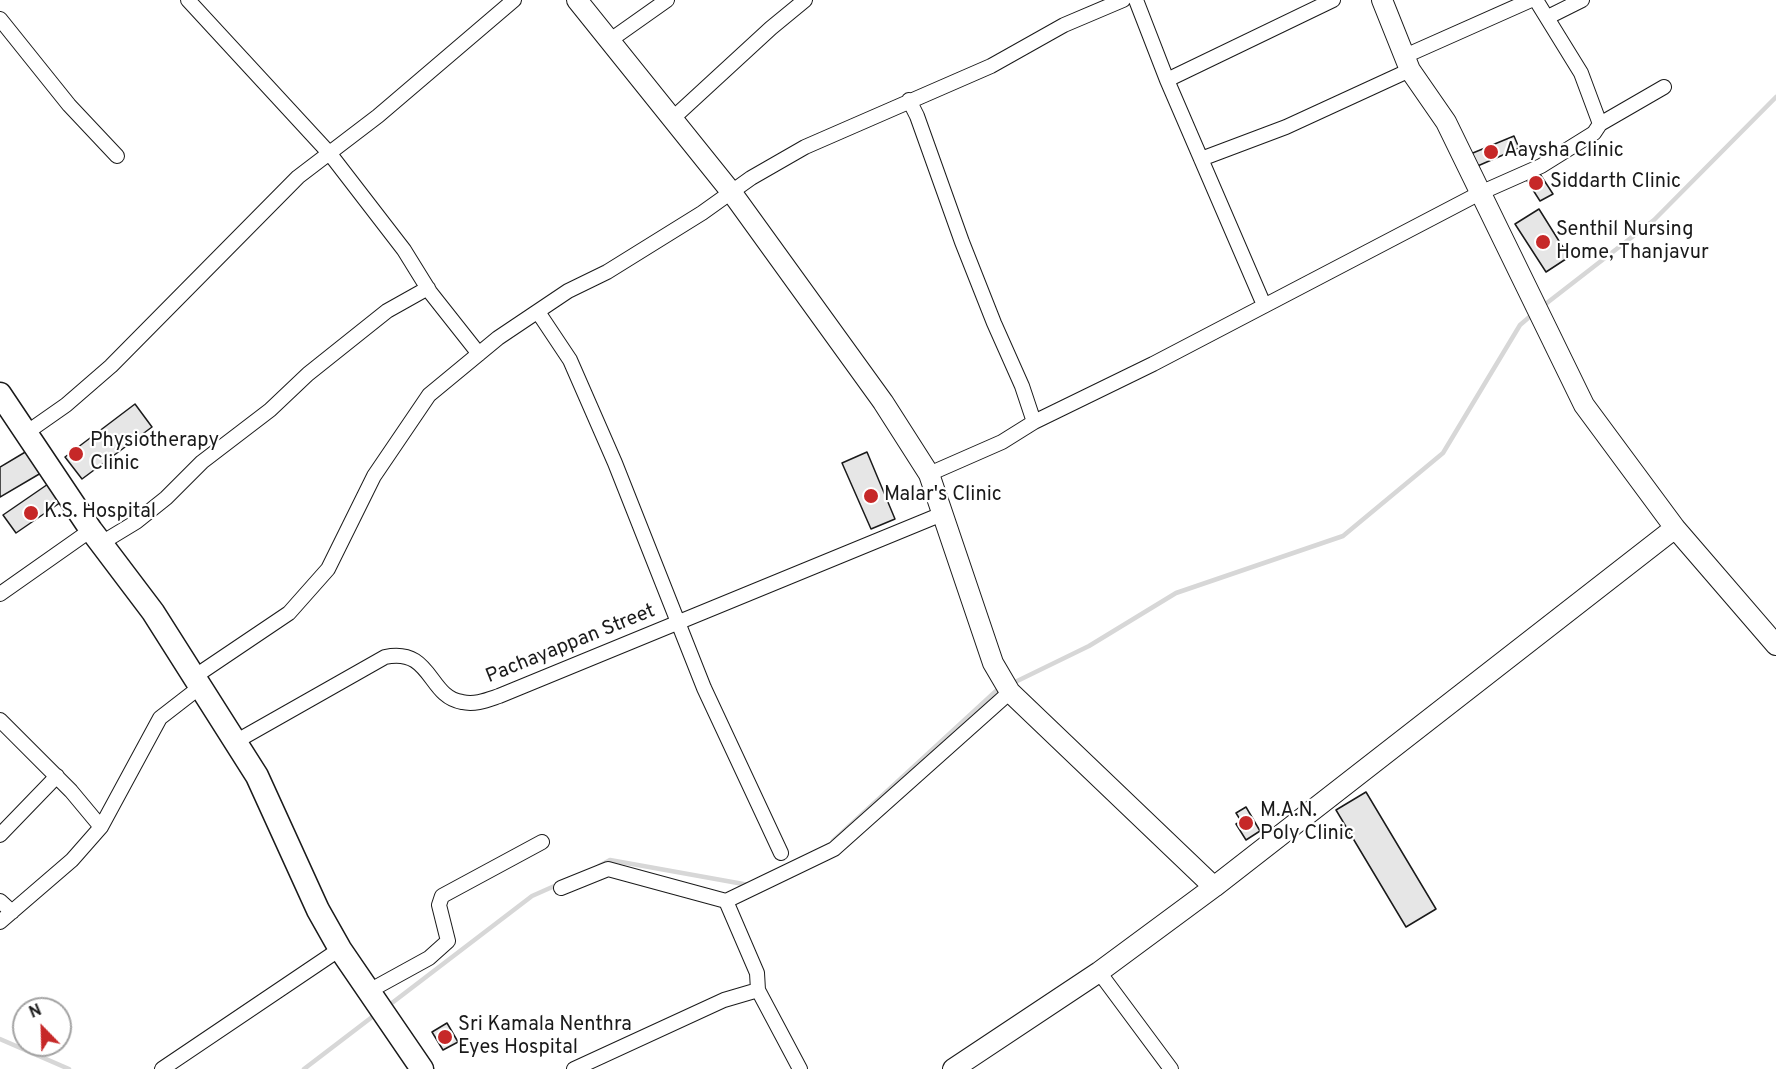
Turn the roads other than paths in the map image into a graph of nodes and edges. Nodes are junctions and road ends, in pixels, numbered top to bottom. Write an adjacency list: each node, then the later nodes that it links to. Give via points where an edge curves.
1 (188, 0): 22 (street)
2 (514, 0): 22 (street)
3 (578, 0): 15 (street)
4 (667, 0): 15 (street)
5 (805, 0): 20 (street)
6 (1123, 0): 19 (street, via 1064,26 991,66)
7 (1136, 0): 17 (street)
8 (1333, 0): 17 (street)
9 (1382, 0): 16 (street)
10 (1531, 0): 16 (street)
11 (1536, 0): 13 (street)
12 (1582, 0): 13 (street)
13 (1548, 17): 21 (street, via 1581,73)
14 (0, 19): 23 (street, via 69,105)
15 (609, 41): 20 (street)
16 (1407, 63): 24 (street, via 1286,127); 26 (street, via 1446,122)
17 (1167, 80): 24 (street)
18 (1664, 87): 21 (street)
19 (909, 100): 25 (street, via 806,147); 32 (street)
20 (671, 120): 25 (street)
21 (1600, 124): 26 (street, via 1594,133 1541,166)
22 (330, 154): 27 (street, via 404,250); 33 (street, via 298,177 111,366)
23 (117, 156)
24 (1202, 159): 28 (street)
25 (732, 193): 29 (street); 34 (street, via 883,402)
26 (1480, 193): 28 (street); 36 (street, via 1584,405)
27 (428, 288): 30 (street); 37 (street, via 387,311 308,374 136,522)
28 (1264, 305): 32 (street)
29 (538, 312): 30 (street); 39 (street, via 570,360)
30 (479, 354): 41 (street, via 429,395 397,439 374,476 328,570 289,613)
31 (0, 394): 33 (main road)
32 (1034, 422): 34 (street)
33 (26, 433): 37 (main road)
34 (929, 474): 35 (street)
35 (942, 514): 39 (street, Pachayappan Street); 42 (street, via 993,663)
36 (1675, 528): 40 (street); 50 (street)
37 (97, 536): 38 (street); 41 (main road, via 153,612)
38 (0, 594)
39 (679, 624): 44 (street, Pachayappan Street, via 477,703 460,702 448,696 412,658 398,654 385,657); 49 (street, via 704,688)
40 (1776, 645)
41 (197, 682): 44 (main road); 46 (street, via 160,718)
42 (1010, 692): 50 (street); 53 (street, via 834,849)
43 (0, 720): 45 (street)
44 (235, 741): 56 (main road, via 257,776)
45 (57, 776): 46 (street); 47 (street)
46 (101, 827): 54 (street, via 72,860)
47 (0, 835)
48 (543, 842): 59 (street, via 442,896 439,905 448,941)
49 (781, 853)
50 (1214, 887): 57 (street)
51 (561, 888): 53 (street, via 608,869)
52 (0, 901): 54 (street)
53 (726, 901): 58 (street, via 757,974)
54 (12, 912): 55 (street)
55 (0, 922)
56 (340, 949): 59 (main road); 60 (street)
57 (1099, 972): 64 (street); 65 (street)
58 (758, 990): 62 (street, via 724,1000); 63 (street)
59 (378, 1004): 61 (main road)
60 (162, 1069)
61 (422, 1069)
62 (574, 1069)
63 (800, 1069)
64 (953, 1069)
65 (1171, 1069)

